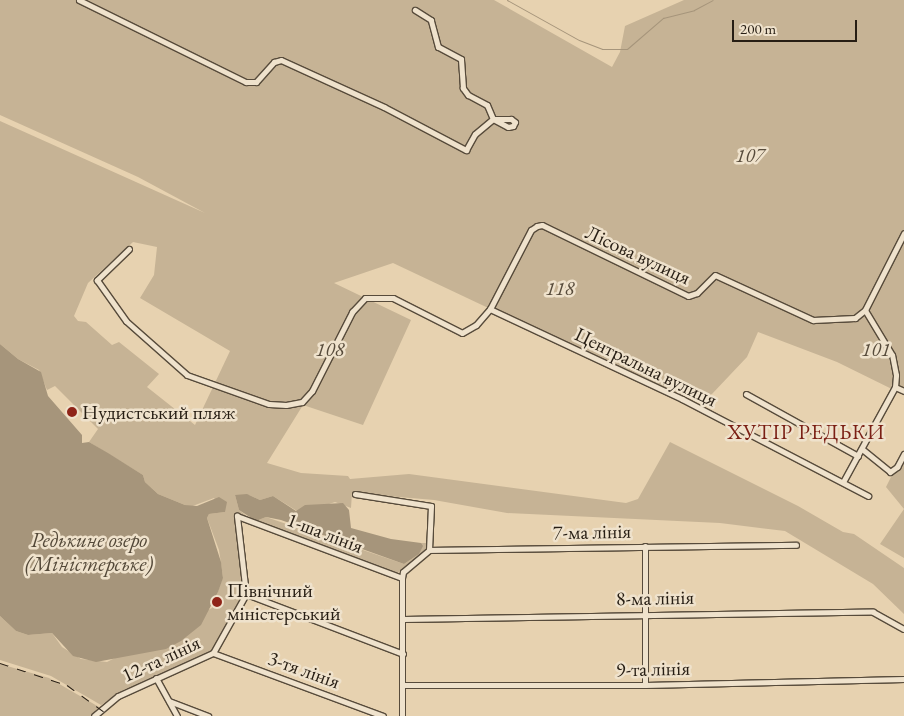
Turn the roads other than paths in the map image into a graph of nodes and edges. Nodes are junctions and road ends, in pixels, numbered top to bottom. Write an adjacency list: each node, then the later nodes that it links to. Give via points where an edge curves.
1 (78, 0): 2 (street, via 246,82 256,82 274,62 281,60 384,107 466,150 476,134 493,119 486,105 468,95 463,88 461,59 438,47 431,20)
2 (415, 10)
3 (904, 233): 6 (street)
4 (129, 249): 5 (street, via 97,280 122,316 182,372 269,404 302,402 312,391 352,312 365,298 385,296 462,333 481,321)
5 (490, 309): 6 (street, Лісова вулиця, via 531,230 542,225 688,296 698,293 715,275 813,320 855,318); 13 (street, Центральна вулиця, via 682,399)
6 (865, 310): 7 (street, via 892,355)
7 (895, 387): 8 (street); 10 (street)
8 (904, 391)
9 (746, 394): 12 (street)
10 (862, 449): 11 (street, via 890,472); 12 (street)
11 (904, 454)
12 (858, 456): 13 (street)
13 (843, 482): 15 (street, Центральна вулиця)
14 (355, 494): 18 (street, via 431,506)
15 (868, 496)
16 (796, 545): 17 (street, 7-ма лінія)
17 (645, 546): 18 (street, 7-ма лінія); 21 (street)
18 (429, 550): 19 (street, via 403,572)
19 (402, 578): 20 (street, 1-ша лінія, via 237,516); 22 (street)
20 (246, 594): 24 (street, 12-та лінія); 25 (street)
21 (646, 613): 22 (street, 8-ма лінія); 23 (street, 8-ма лінія, via 873,612); 29 (street)
22 (403, 619): 25 (street)
23 (904, 629)
24 (213, 653): 26 (street, 12-та лінія); 34 (street, 3-тя лінія)
25 (403, 654): 28 (street)
26 (156, 678): 30 (street); 31 (street, 12-та лінія, via 101,707)
27 (904, 679): 29 (street, 9-та лінія)
28 (403, 685): 29 (street, 9-та лінія); 35 (street)
29 (645, 685)
30 (168, 701): 32 (street); 33 (street)
31 (94, 716)
32 (177, 716)
33 (208, 716)
34 (383, 716)
35 (402, 716)

